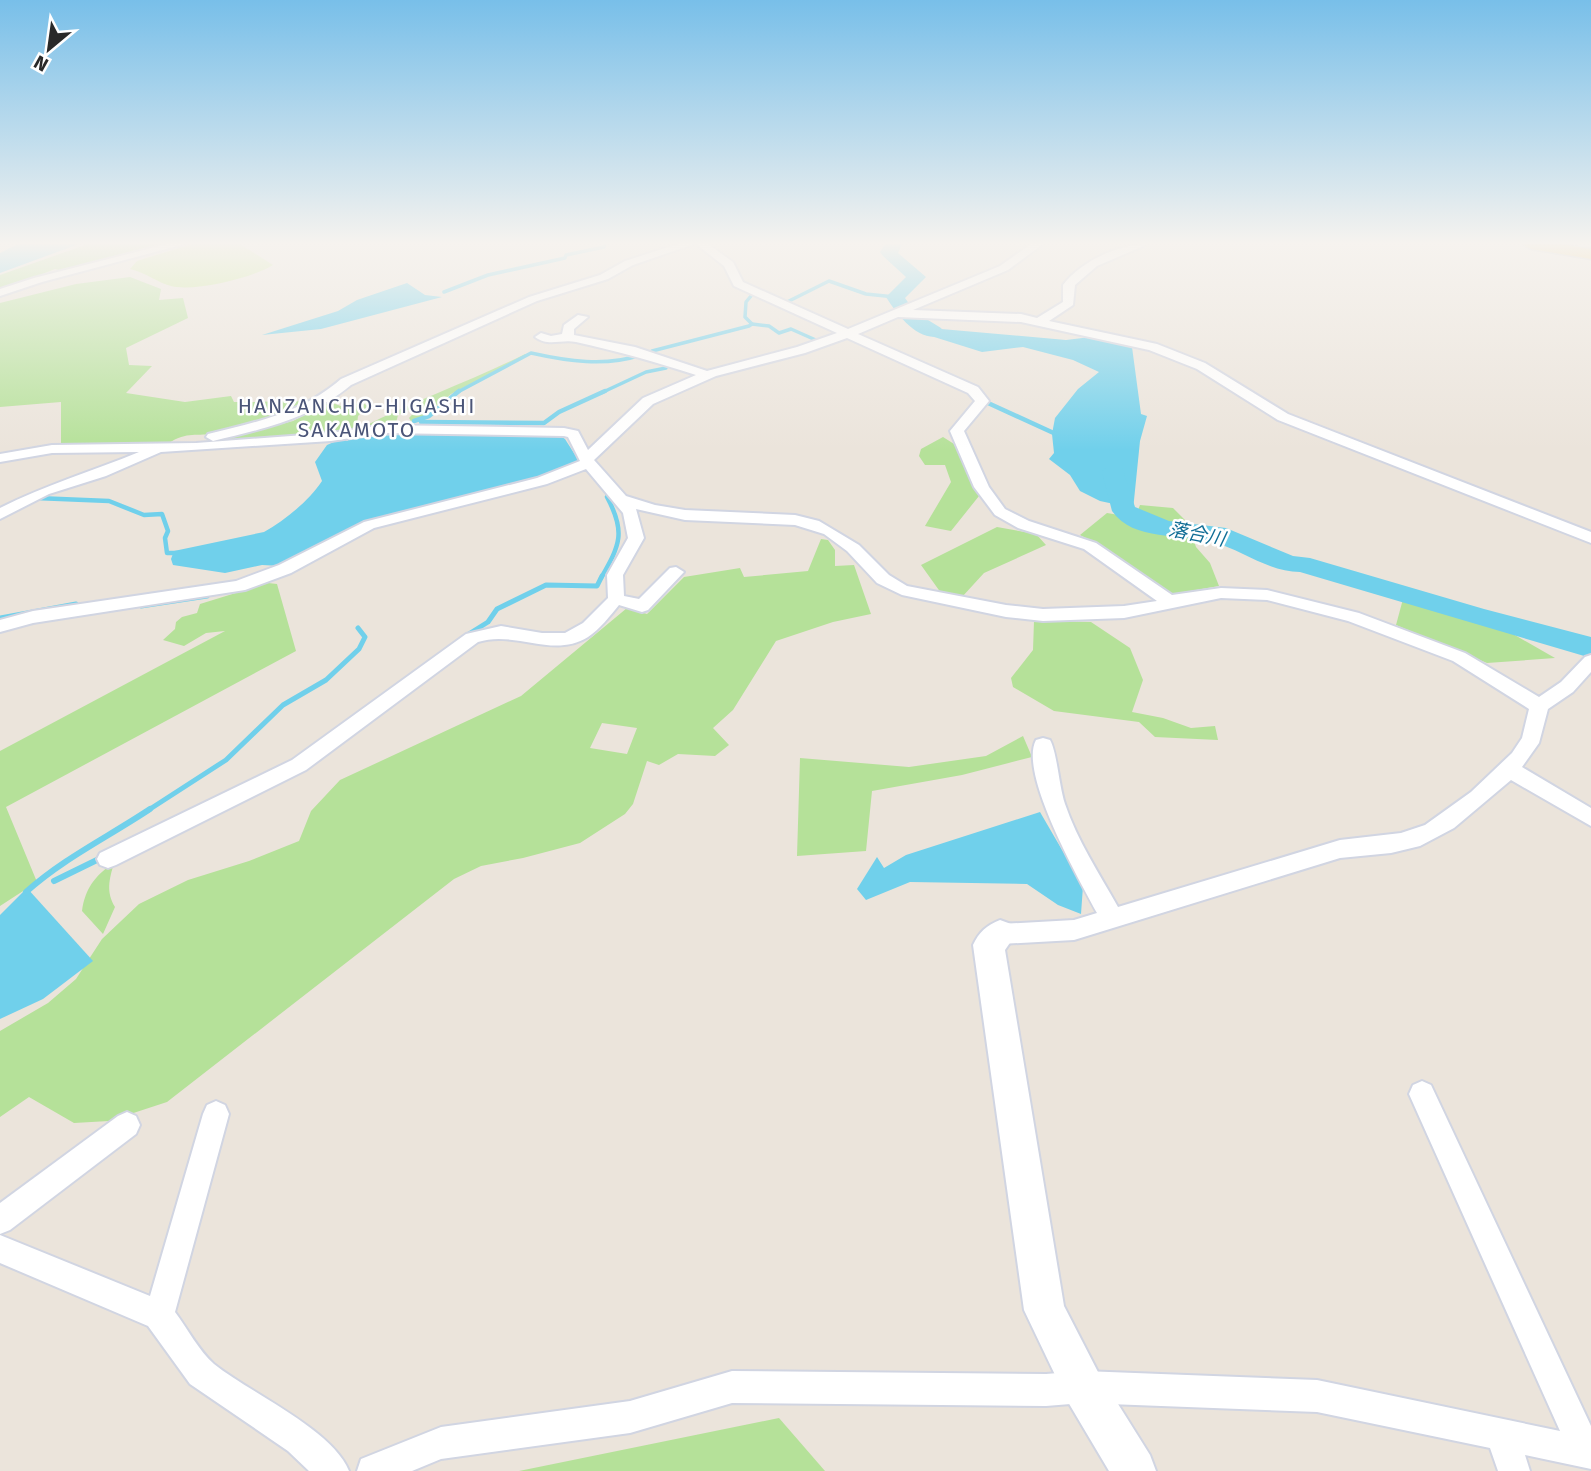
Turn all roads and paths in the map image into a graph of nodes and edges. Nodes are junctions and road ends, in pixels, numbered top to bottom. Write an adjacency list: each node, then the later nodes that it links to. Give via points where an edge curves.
1 (503, 313): 12 (street, via 346,382 326,399 283,419 215,437 183,438)
2 (800, 313): 8 (street)
3 (901, 313): 8 (street)
4 (927, 313): 7 (street)
5 (1055, 313): 7 (street)
6 (582, 317): 10 (street, via 568,328)
7 (1040, 321): 17 (street, via 1174,354 1283,417)
8 (847, 334): 11 (street); 20 (street, via 979,395 982,401 957,431 992,505 1003,515 1093,548)
9 (541, 337): 10 (street)
10 (568, 337): 11 (street, via 631,350)
11 (708, 375): 14 (street, via 648,401)
12 (170, 446): 13 (street, via 52,449); 14 (street, via 331,437 384,429 564,432 573,434); 16 (street, via 44,491)
13 (0, 458)
14 (587, 461): 15 (street); 21 (street, via 542,481 369,525 285,569 239,586)
15 (621, 499): 19 (street, via 631,513 636,538 615,575); 20 (street, via 685,514 814,524 837,536 883,579 902,590 1006,611 1043,615 1124,612)
16 (0, 514)
17 (1591, 538)
18 (676, 572): 19 (street, via 642,606)
19 (616, 599): 27 (street, via 581,634 569,638 555,641 495,630 472,638 299,765)
20 (1170, 601): 23 (street, via 1221,593 1267,595 1353,617 1459,657)
21 (0, 626)
22 (1591, 661): 23 (street, via 1567,687)
23 (1539, 706): 25 (street, via 1529,745)
24 (1043, 745): 28 (street, via 1044,776 1054,810)
25 (1509, 769): 26 (street); 28 (street, via 1446,824 1420,837 1340,849)
26 (1591, 818)
27 (108, 859)
28 (1112, 918): 29 (street, via 1074,930)
29 (1000, 934): 36 (street, via 989,945 1044,1310)
30 (1422, 1094): 38 (street)
31 (216, 1114): 35 (street)
32 (127, 1125): 33 (street)
33 (0, 1220)
34 (0, 1249): 35 (street)
35 (159, 1315): 39 (street, via 201,1373 299,1440)
36 (1083, 1387): 37 (street, via 1317,1396); 40 (street, via 732,1387 629,1417 440,1443); 41 (street)
37 (1501, 1434): 38 (street); 42 (street)
38 (1588, 1452)
39 (333, 1471)
40 (373, 1471)
41 (1134, 1471)
42 (1514, 1471)

